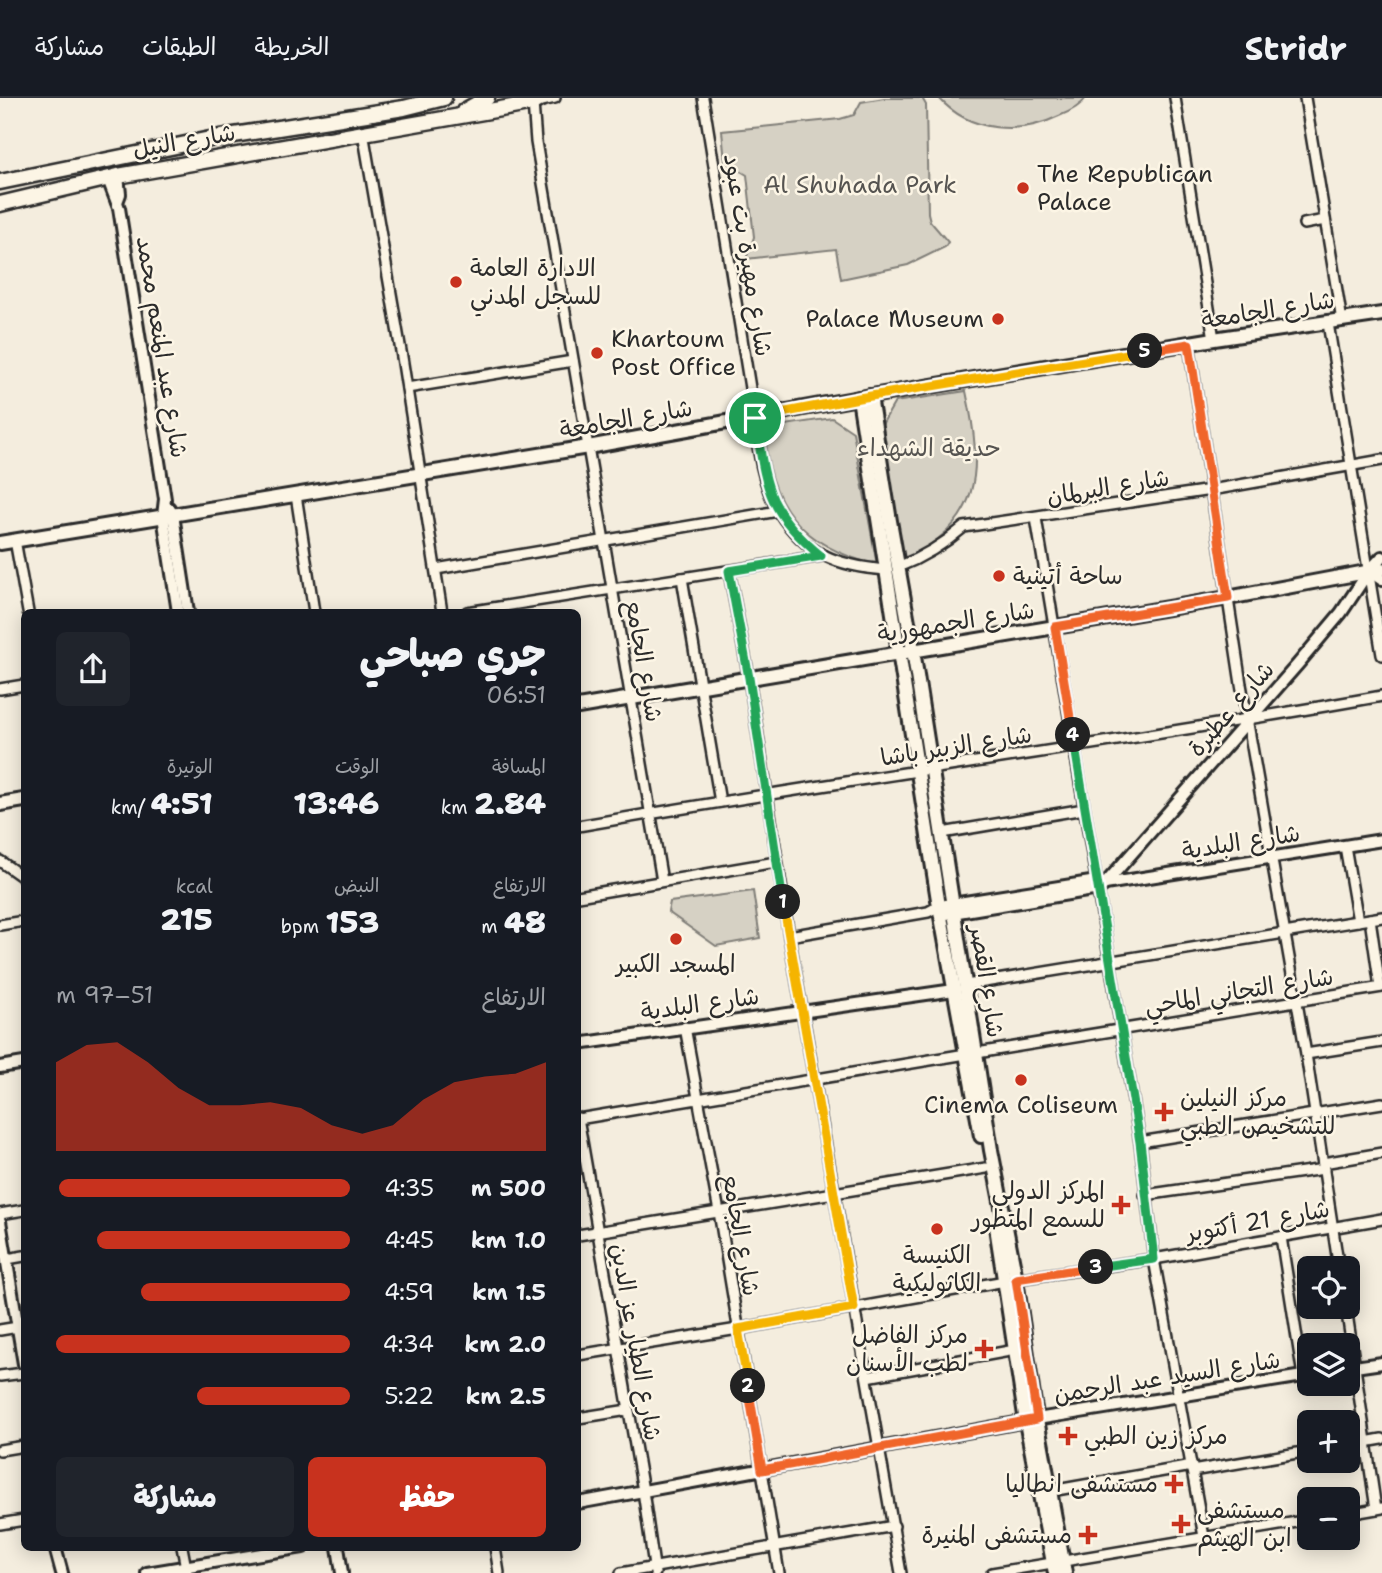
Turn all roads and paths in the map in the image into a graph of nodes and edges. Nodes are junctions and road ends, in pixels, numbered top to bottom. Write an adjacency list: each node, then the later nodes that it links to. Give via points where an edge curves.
1 (444, 98): 10 (main road, شارع النيل)
2 (487, 98): 8 (main road)
3 (555, 98): 7 (street)
4 (703, 98): 25 (street, شارع مهيرة بت عبود)
5 (1175, 98): 20 (street)
6 (1305, 98): 15 (street)
7 (538, 100): 8 (main road, شارع النيل); 22 (street, شارع الجامع, via 536,142)
8 (453, 117): 9 (main road, شارع النيل)
9 (363, 132): 11 (main road, شارع النيل); 23 (street)
10 (223, 136): 11 (main road, via 230,147); 13 (main road, شارع النيل)
11 (221, 157): 12 (main road, شارع النيل)
12 (113, 178): 14 (main road, شارع النيل); 33 (street, شارع عبد المنعم محمد)
13 (0, 182)
14 (0, 204)
15 (1325, 220): 16 (street); 18 (street)
16 (1304, 224)
17 (1382, 314): 18 (main road, شارع الجامعة)
18 (1342, 321): 19 (main road, شارع الجامعة)
19 (1328, 323): 20 (main road, شارع الجامعة); 28 (street)
20 (1214, 339): 21 (main road, شارع الجامعة)
21 (1189, 344): 24 (main road, شارع الجامعة); 30 (street)
22 (573, 361): 23 (street); 26 (street, شارع الجامع)
23 (407, 388): 29 (street)
24 (864, 397): 25 (main road, شارع الجامعة); 41 (main road, شارع القصر)
25 (755, 418): 26 (main road, شارع الجامعة); 32 (street, شارع مهيرة بت عبود, via 766,482)
26 (588, 447): 29 (main road, شارع الجامعة); 36 (street, شارع الجامع)
27 (1382, 460): 28 (street, شارع البرلمان)
28 (1353, 465): 30 (street, شارع البرلمان); 42 (street)
29 (421, 474): 31 (main road, شارع الجامعة); 40 (street)
30 (1211, 490): 34 (street, شارع البرلمان); 47 (street)
31 (296, 495): 33 (main road, شارع الجامعة); 51 (street)
32 (778, 511): 36 (street); 38 (street, شارع مهيرة بت عبود)
33 (168, 515): 35 (main road, شارع الجامعة); 49 (street, شارع عبد المنعم محمد); 50 (street, شارع عبد المنعم محمد)
34 (1036, 518): 41 (street, شارع البرلمان, via 964,527 923,558); 54 (street)
35 (15, 540): 37 (main road, شارع الجامعة); 48 (street)
36 (603, 541): 40 (street); 46 (street, شارع الجامع)
37 (0, 542)
38 (821, 556): 41 (street, via 857,567); 43 (street)
39 (1382, 557): 42 (street, شارع عطبرة)
40 (436, 569): 52 (street)
41 (892, 569): 55 (main road, شارع القصر); 56 (main road, شارع القصر)
42 (1375, 570): 45 (street); 47 (main road, شارع الجمهورية); 57 (street); 65 (street, شارع عطبرة)
43 (729, 571): 44 (street); 58 (street)
44 (682, 578): 46 (street); 60 (street)
45 (1382, 580)
46 (612, 590): 53 (street); 63 (street, شارع الجامع)
47 (1228, 598): 54 (main road, شارع الجمهورية); 65 (street)
48 (27, 609)
49 (178, 609)
50 (187, 609)
51 (314, 609)
52 (442, 609)
53 (487, 609)
54 (1055, 627): 55 (main road, شارع الجمهورية); 66 (street)
55 (913, 650): 56 (main road, شارع الجمهورية); 67 (main road, شارع القصر)
56 (900, 652): 58 (main road, شارع الجمهورية); 68 (main road, شارع القصر)
57 (1382, 655)
58 (749, 678): 60 (main road, شارع الجمهورية); 69 (street)
59 (21, 686): 61 (street)
60 (700, 686): 63 (main road, شارع الجمهورية); 71 (street)
61 (0, 689)
62 (1382, 696): 65 (street, شارع الزبير باشا)
63 (630, 698): 64 (main road, شارع الجمهورية); 74 (street, شارع الجامع)
64 (581, 706)
65 (1248, 720): 66 (street, شارع الزبير باشا); 79 (street); 84 (street, شارع عطبرة)
66 (1074, 747): 67 (street, شارع الزبير باشا); 73 (street)
67 (932, 769): 68 (street, شارع الزبير باشا); 76 (main road, شارع القصر)
68 (917, 771): 69 (street, شارع الزبير باشا); 87 (main road, شارع القصر)
69 (766, 796): 71 (street, شارع الزبير باشا); 81 (street)
70 (21, 800): 72 (main road)
71 (720, 802): 74 (street, شارع الزبير باشا)
72 (0, 804)
73 (1084, 809): 76 (street); 84 (street)
74 (652, 813): 75 (street, شارع الزبير باشا); 83 (street, شارع الجامع)
75 (581, 825)
76 (942, 833): 86 (main road, شارع القصر)
77 (1382, 840): 78 (street, شارع البلدية)
78 (1345, 846): 79 (street, شارع البلدية); 90 (street)
79 (1273, 859): 84 (street, شارع البلدية); 93 (street)
80 (0, 861): 82 (street)
81 (776, 862): 83 (street); 94 (street)
82 (21, 876)
83 (662, 881): 85 (street)
84 (1100, 885): 86 (street, شارع البلدية); 95 (street)
85 (581, 895)
86 (953, 908): 87 (street, شارع البلدية); 96 (main road, شارع القصر)
87 (935, 911): 94 (street); 96 (main road, شارع القصر)
88 (1382, 917): 89 (street)
89 (1370, 919): 90 (street); 97 (street)
90 (1357, 921): 93 (street)
91 (21, 922): 92 (street)
92 (0, 925)
93 (1284, 933): 95 (street); 98 (street)
94 (789, 936): 99 (street)
95 (1110, 963): 96 (street); 101 (street)
96 (960, 987): 99 (street, شارع البلدية); 104 (main road, شارع القصر)
97 (1381, 987): 98 (street, شارع التجاني الماحي)
98 (1297, 1001): 101 (street, شارع التجاني الماحي); 105 (street)
99 (803, 1011): 100 (street, شارع البلدية); 108 (street)
100 (685, 1027): 103 (street, شارع البلدية); 109 (street, شارع الجامع)
101 (1121, 1029): 104 (street, شارع التجاني الماحي); 114 (street)
102 (1382, 1042): 105 (street)
103 (581, 1044)
104 (972, 1053): 108 (street, شارع التجاني الماحي); 117 (main road, شارع القصر); 133 (main road, شارع القصر)
105 (1306, 1054): 111 (street)
106 (21, 1064): 107 (street)
107 (0, 1067)
108 (815, 1079): 109 (street, شارع التجاني الماحي); 118 (street)
109 (697, 1099): 112 (street, شارع التجاني الماحي); 121 (street, شارع الجامع)
110 (1382, 1103): 111 (street)
111 (1315, 1114): 114 (street); 116 (street)
112 (581, 1118)
113 (581, 1135): 126 (street, شارع الطيار عز الدين)
114 (1140, 1142): 119 (street)
115 (1382, 1153): 116 (street)
116 (1323, 1166): 119 (street); 125 (street)
117 (986, 1168): 118 (street); 133 (main road, شارع القصر)
118 (836, 1193): 121 (street); 135 (street)
119 (1145, 1195): 132 (street)
120 (21, 1210): 122 (street)
121 (719, 1212): 126 (street); 138 (street, شارع الجامع)
122 (0, 1214)
123 (1382, 1219): 125 (street, شارع 21 أكتوبر)
124 (0, 1220): 131 (street)
125 (1332, 1227): 128 (street, شارع 21 أكتوبر); 129 (street)
126 (598, 1232): 127 (street); 141 (street, شارع الطيار عز الدين)
127 (581, 1235)
128 (1281, 1237): 132 (street, شارع 21 أكتوبر); 140 (street)
129 (1337, 1256)
130 (21, 1257): 131 (street)
131 (7, 1259): 134 (street)
132 (1154, 1259): 133 (street, شارع 21 أكتوبر); 151 (street)
133 (1010, 1280): 135 (street, شارع 21 أكتوبر); 142 (main road, شارع القصر); 154 (main road, شارع القصر)
134 (6, 1285): 136 (street)
135 (854, 1308): 138 (street, شارع 21 أكتوبر); 148 (street)
136 (21, 1323)
137 (21, 1326): 139 (street)
138 (738, 1329): 141 (street, شارع 21 أكتوبر); 163 (street, شارع الجامع)
139 (0, 1330)
140 (1298, 1333)
141 (618, 1348): 143 (street, شارع 21 أكتوبر); 152 (street, شارع الطيار عز الدين)
142 (1015, 1350): 148 (street); 154 (main road, شارع القصر)
143 (581, 1354)
144 (1382, 1363): 145 (street)
145 (1360, 1367)
146 (21, 1373): 147 (street)
147 (0, 1376)
148 (867, 1377): 159 (street)
149 (1297, 1377): 151 (street, شارع السيد عبد الرحمن)
150 (1357, 1396): 156 (street)
151 (1180, 1397): 154 (street, شارع السيد عبد الرحمن); 162 (street)
152 (628, 1410): 153 (street); 164 (street, شارع الطيار عز الدين)
153 (581, 1418)
154 (1031, 1420): 159 (street, شارع السيد عبد الرحمن); 165 (main road, شارع القصر); 180 (main road, شارع القصر)
155 (1382, 1439): 156 (street)
156 (1366, 1442): 157 (street); 167 (street)
157 (1360, 1443)
158 (21, 1446): 160 (street)
159 (880, 1449): 163 (street, شارع السيد عبد الرحمن); 172 (street)
160 (0, 1450)
161 (1297, 1453): 162 (street)
162 (1192, 1468): 165 (street); 173 (street)
163 (762, 1470): 164 (street, شارع السيد عبد الرحمن); 174 (street, شارع الجامع)
164 (643, 1491): 166 (street, شارع السيد عبد الرحمن); 182 (street, شارع الطيار عز الدين)
165 (1051, 1491): 180 (main road, شارع القصر)
166 (581, 1502)
167 (1379, 1508): 168 (street)
168 (1360, 1512)
169 (21, 1520): 171 (street)
170 (1297, 1522): 173 (street)
171 (0, 1524)
172 (894, 1526): 174 (street); 189 (street)
173 (1204, 1537): 180 (street)
174 (775, 1548): 182 (street); 188 (street, شارع الجامع)
175 (56, 1551): 183 (street)
176 (183, 1551): 181 (street)
177 (283, 1551): 181 (street)
178 (339, 1551): 185 (street)
179 (496, 1551): 186 (street)
180 (1059, 1567): 190 (street)
181 (186, 1570): 184 (street)
182 (655, 1570): 187 (street)
183 (62, 1573)
184 (147, 1573)
185 (342, 1573)
186 (499, 1573)
187 (621, 1573)
188 (779, 1573)
189 (901, 1573)
190 (992, 1573)

